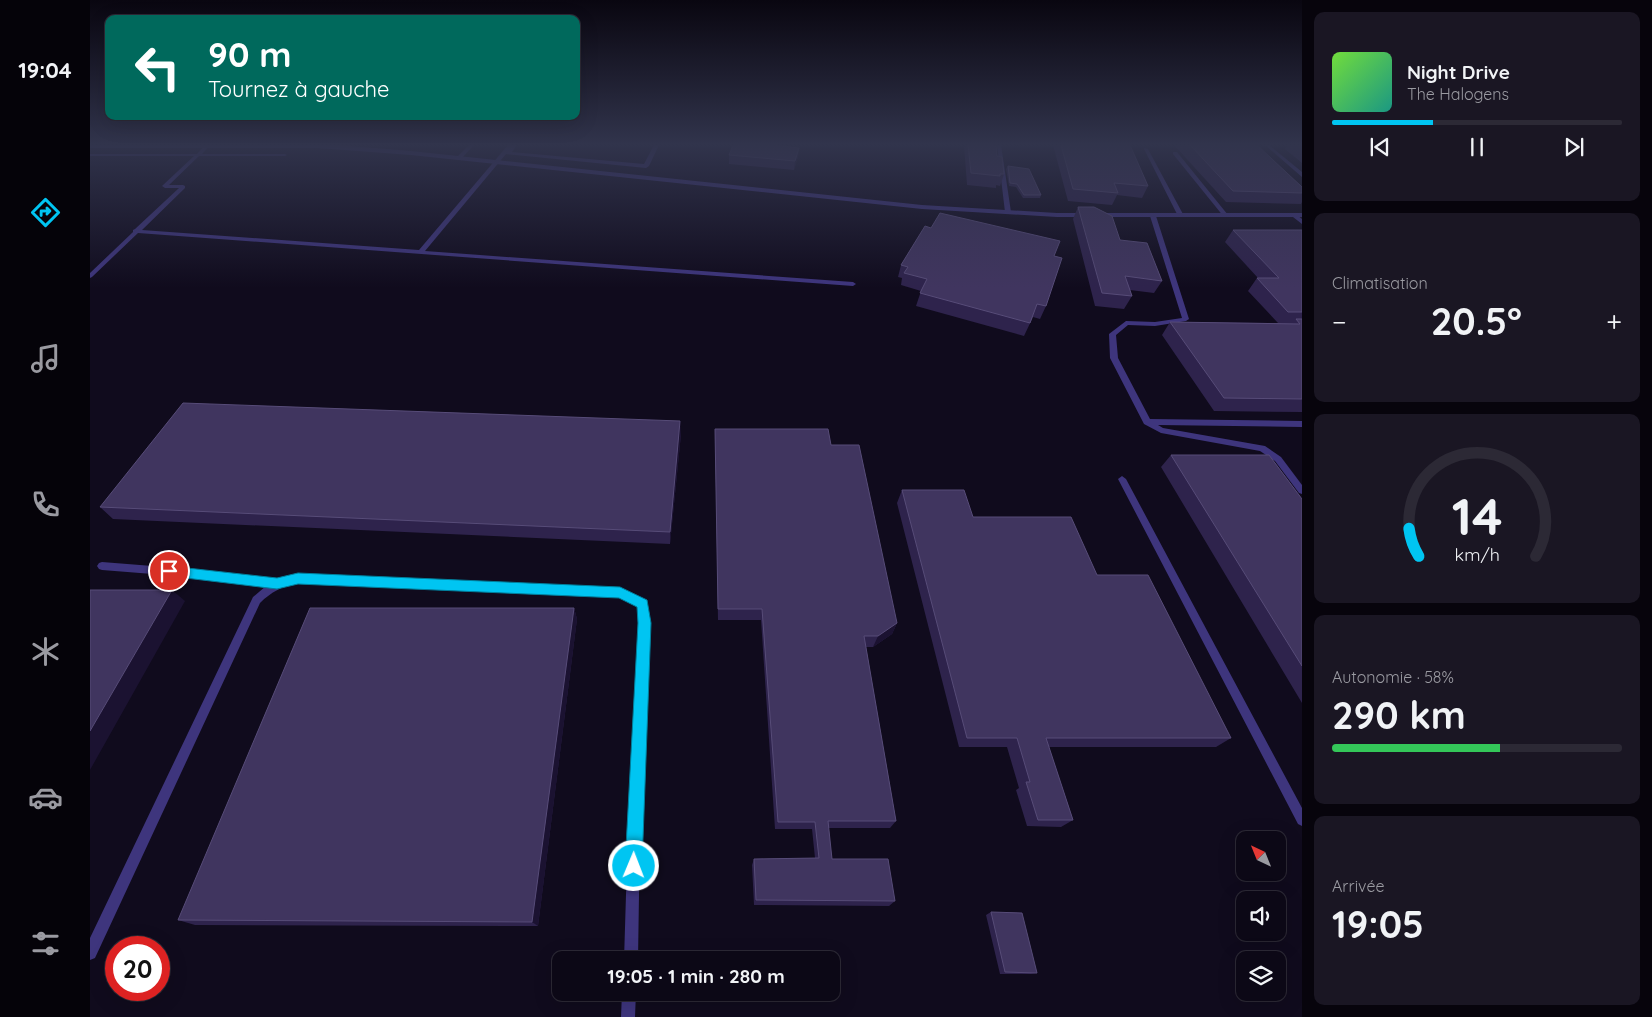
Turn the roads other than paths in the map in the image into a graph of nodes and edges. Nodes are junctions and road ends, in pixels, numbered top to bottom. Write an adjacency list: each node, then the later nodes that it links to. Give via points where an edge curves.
1 (177, 192): 13 (lane)
2 (470, 192): 14 (lane)
3 (791, 192): 7 (street)
4 (1005, 192): 7 (lane)
5 (1169, 192): 9 (lane)
6 (1207, 192): 10 (lane)
7 (1008, 212): 8 (street)
8 (1153, 216): 9 (street); 17 (lane, via 1188,321 1126,323 1112,334 1114,358)
9 (1181, 216): 10 (street)
10 (1226, 216): 11 (street)
11 (1299, 216): 12 (lane)
12 (1302, 222)
13 (136, 231): 14 (lane); 15 (lane)
14 (421, 252): 16 (lane)
15 (90, 276)
16 (853, 284)
17 (1147, 422): 18 (lane); 20 (lane, via 1161,430 1262,448 1278,459)
18 (1302, 424)
19 (1122, 479): 23 (lane)
20 (1302, 491)
21 (102, 566): 22 (lane)
22 (277, 584): 24 (lane, via 298,578 620,592 643,604); 25 (lane, via 256,600)
23 (1302, 820)
24 (631, 951)
25 (90, 953)
26 (629, 1001): 27 (lane)
27 (628, 1017)

